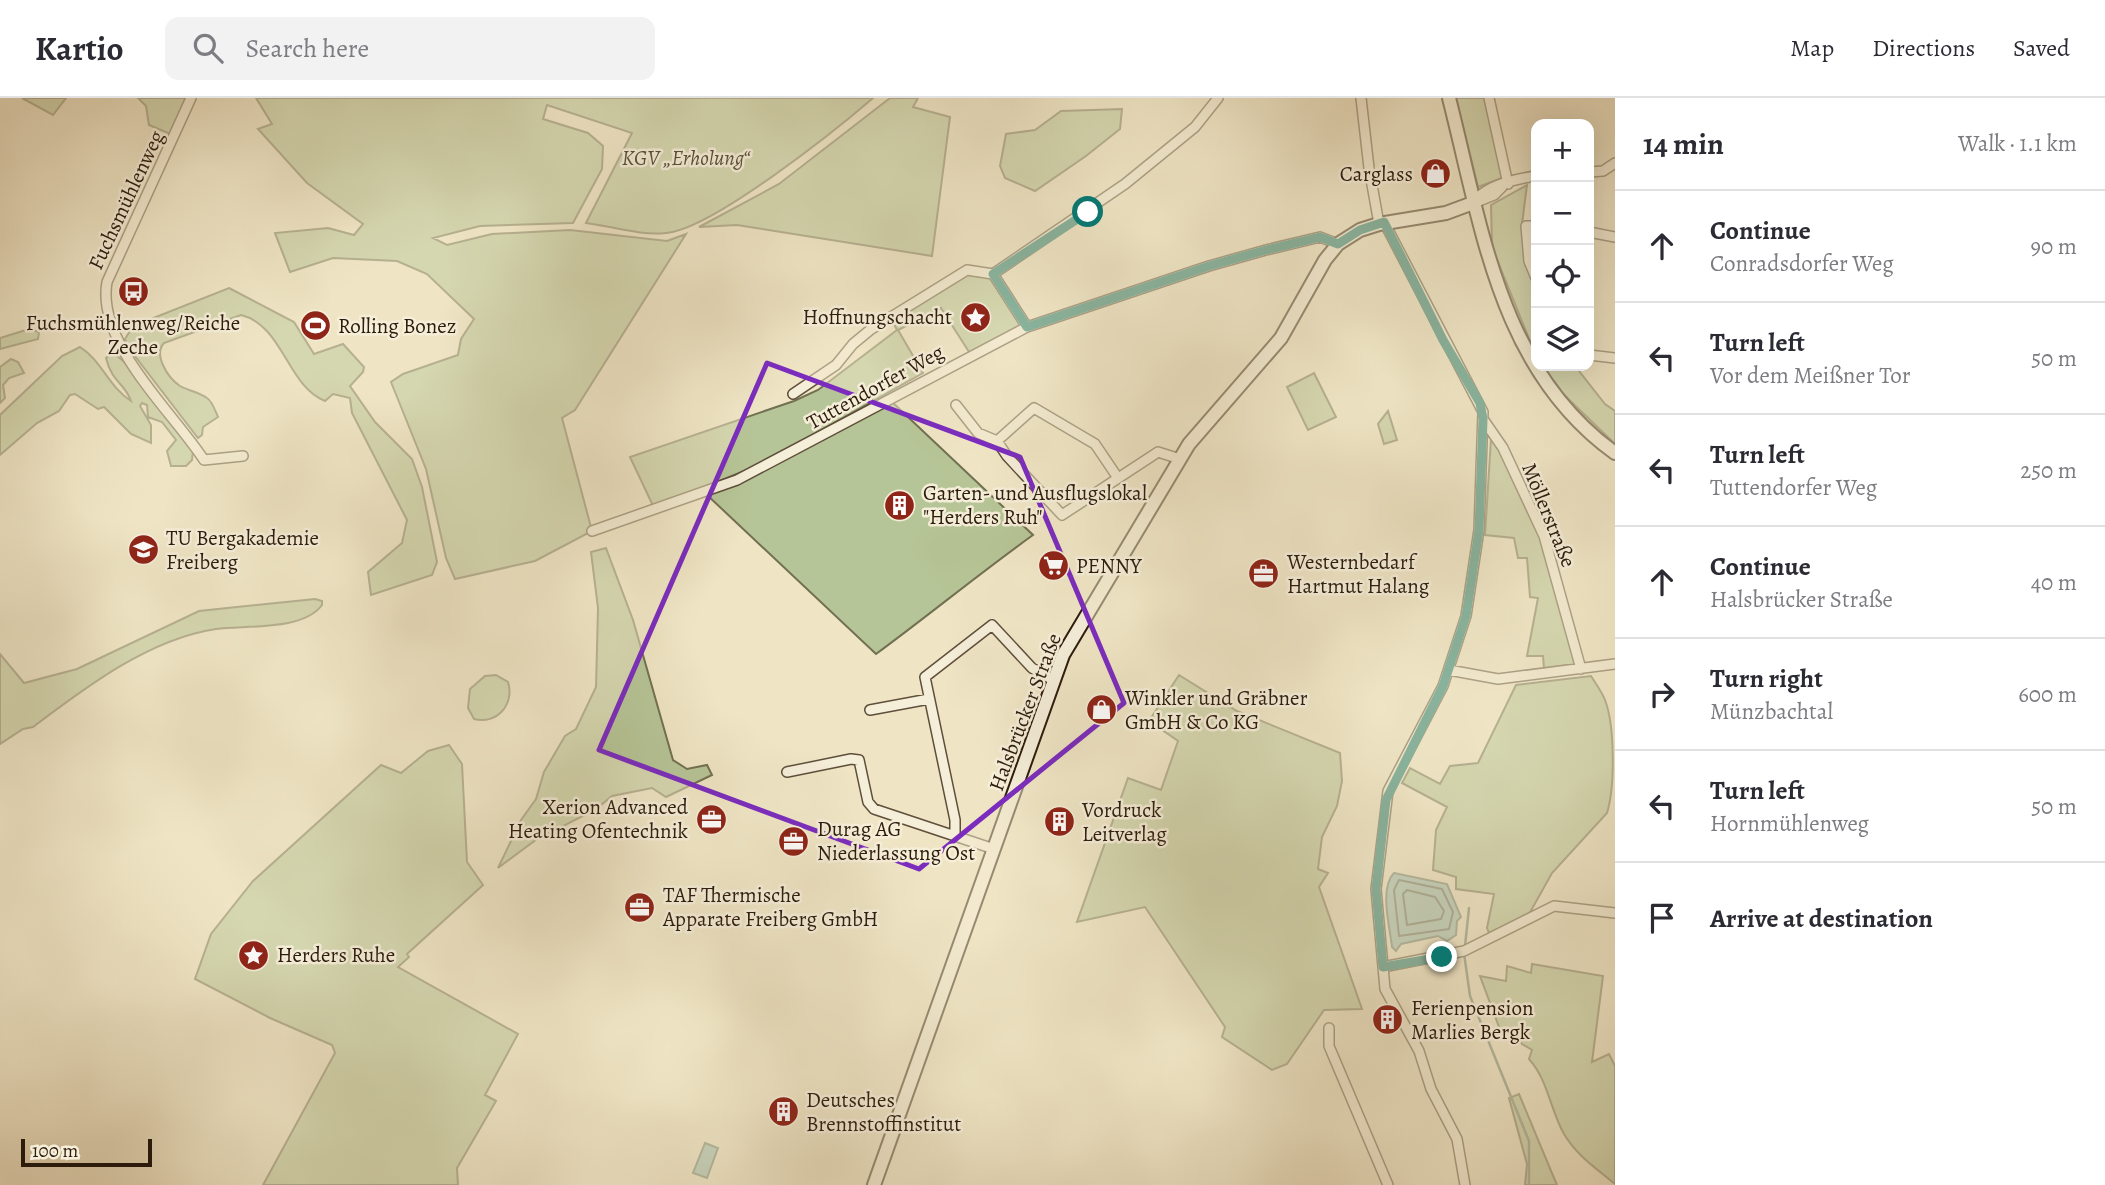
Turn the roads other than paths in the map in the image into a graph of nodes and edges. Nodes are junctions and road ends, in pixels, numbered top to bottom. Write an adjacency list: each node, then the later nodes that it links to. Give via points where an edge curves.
1 (191, 98): 26 (street, Fuchsmühlenweg, via 107,282 106,310 125,355 204,460)
2 (1218, 98): 17 (street, via 1195,127 1125,184)
3 (1362, 98): 11 (street, via 1369,168)
4 (1449, 98): 10 (main road)
5 (1489, 98): 9 (street)
6 (1614, 167): 7 (street)
7 (1594, 171)
8 (1531, 177): 9 (street)
9 (1505, 185): 10 (street, via 1482,192)
10 (1474, 204): 11 (main road, Halsbrücker Straße); 25 (main road, via 1503,298 1536,370 1564,410)
11 (1382, 223): 15 (main road, Halsbrücker Straße); 23 (street, via 1480,403)
12 (1531, 226): 16 (street)
13 (1594, 233): 14 (street)
14 (1615, 237)
15 (1338, 244): 18 (street, Tuttendorfer Weg, via 1320,237 1241,257); 27 (main road, Halsbrücker Straße, via 1281,338 1199,429)
16 (1531, 266)
17 (993, 274): 18 (street); 21 (street, via 967,270 870,330 836,365)
18 (1027, 327): 29 (street, Tuttendorfer Weg, via 737,480)
19 (1594, 356): 20 (street)
20 (1615, 358)
21 (793, 394)
22 (956, 405): 24 (street, via 978,433)
23 (1483, 419): 31 (street, via 1475,570); 32 (street, Möllerstraße, via 1503,448 1544,536)
24 (996, 441): 28 (street, via 1034,408 1095,444); 28 (street, via 1062,514)
25 (1615, 453)
26 (243, 456)
27 (1180, 459): 28 (street, via 1158,452); 33 (main road, Halsbrücker Straße, via 1094,600)
28 (1118, 478)
29 (592, 531)
30 (1615, 664): 32 (street)
31 (1449, 670): 32 (street, via 1498,679); 40 (street, via 1386,800 1376,889)
32 (1581, 670)
33 (1053, 680): 34 (street, via 1032,668 992,625 925,677); 38 (main road, Halsbrücker Straße)
34 (929, 699): 35 (street); 37 (street)
35 (870, 710)
36 (787, 772): 37 (street, via 859,760 868,802 874,809)
37 (955, 835): 38 (street)
38 (994, 849): 42 (main road, Halsbrücker Straße)
39 (1615, 913): 40 (street, via 1554,906 1458,953)
40 (1383, 967): 44 (street, via 1389,998 1419,1051 1431,1089 1457,1139)
41 (1329, 1028): 43 (street, via 1329,1046)
42 (874, 1185)
43 (1388, 1185)
44 (1465, 1185)

